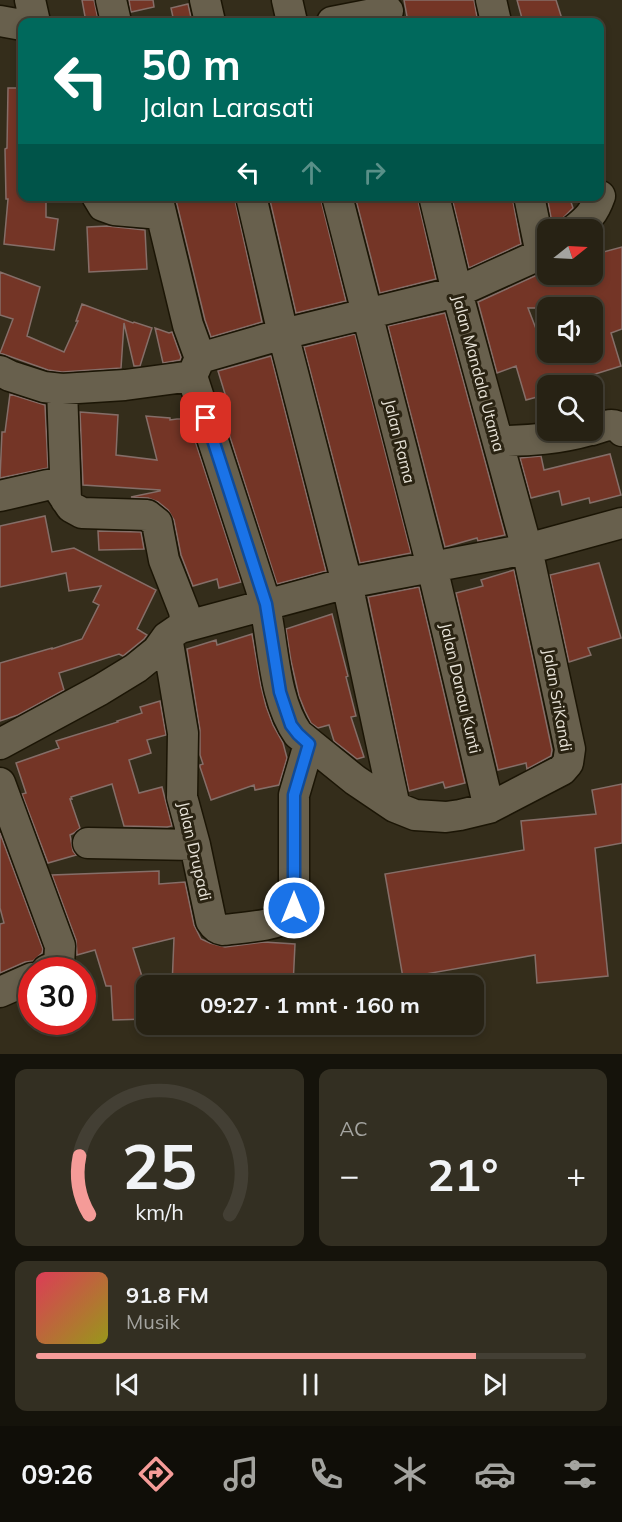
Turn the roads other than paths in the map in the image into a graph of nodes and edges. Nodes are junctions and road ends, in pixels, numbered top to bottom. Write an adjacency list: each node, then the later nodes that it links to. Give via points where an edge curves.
1 (30, 0): 7 (street)
2 (111, 0): 8 (street)
3 (205, 0): 9 (street)
4 (287, 0): 10 (street)
5 (492, 0): 12 (street)
6 (389, 11): 11 (street)
7 (34, 18)
8 (115, 18)
9 (209, 18)
10 (291, 18)
11 (353, 18)
12 (495, 18)
13 (0, 21): 14 (street)
14 (18, 24)
15 (100, 201): 21 (street, via 114,210)
16 (252, 201): 27 (street)
17 (338, 201): 26 (street, Jalan Rama)
18 (435, 201): 25 (street, Jalan Mandala Utama)
19 (531, 201): 23 (street)
20 (598, 201): 22 (street)
21 (159, 205): 28 (street, Jalan SriKandi)
22 (588, 219)
23 (537, 224)
24 (537, 254): 25 (street)
25 (457, 292): 26 (street); 33 (street, Jalan Mandala Utama)
26 (368, 314): 27 (street); 39 (street, Jalan Rama)
27 (283, 334): 28 (street); 40 (street)
28 (196, 367): 30 (street, via 125,385); 41 (street, Jalan SriKandi)
29 (0, 371): 30 (street, via 44,387)
30 (62, 389): 36 (street)
31 (603, 427): 32 (street, via 613,424)
32 (622, 431)
33 (498, 441): 34 (street); 38 (street, Jalan Mandala Utama)
34 (537, 441)
35 (0, 496): 36 (street, Jalan Drupadi, via 53,485)
36 (66, 500): 42 (street, Jalan Drupadi, via 82,513 147,515 157,523 164,560 184,610)
37 (622, 523): 38 (street)
38 (527, 549): 39 (street); 47 (street, Jalan SriKandi, via 569,758 562,770)
39 (432, 567): 40 (street); 47 (street, Jalan Danau Kunti)
40 (346, 583): 41 (street); 46 (street)
41 (266, 604): 42 (street); 44 (street, Jalan SriKandi, via 280,692 291,725)
42 (177, 631): 43 (street, via 136,668); 49 (street, Jalan Drupadi, via 182,797)
43 (0, 744)
44 (309, 744): 46 (street, Jalan SriKandi); 49 (street, Jalan Drupadi, via 294,795 294,908 287,918 223,930 214,926)
45 (0, 783): 50 (street, via 60,946)
46 (395, 807): 47 (street, Jalan SriKandi, via 415,815 446,817)
47 (489, 808)
48 (88, 843): 49 (street)
49 (195, 845)
50 (59, 957)
51 (18, 984): 52 (street)
52 (0, 992)

